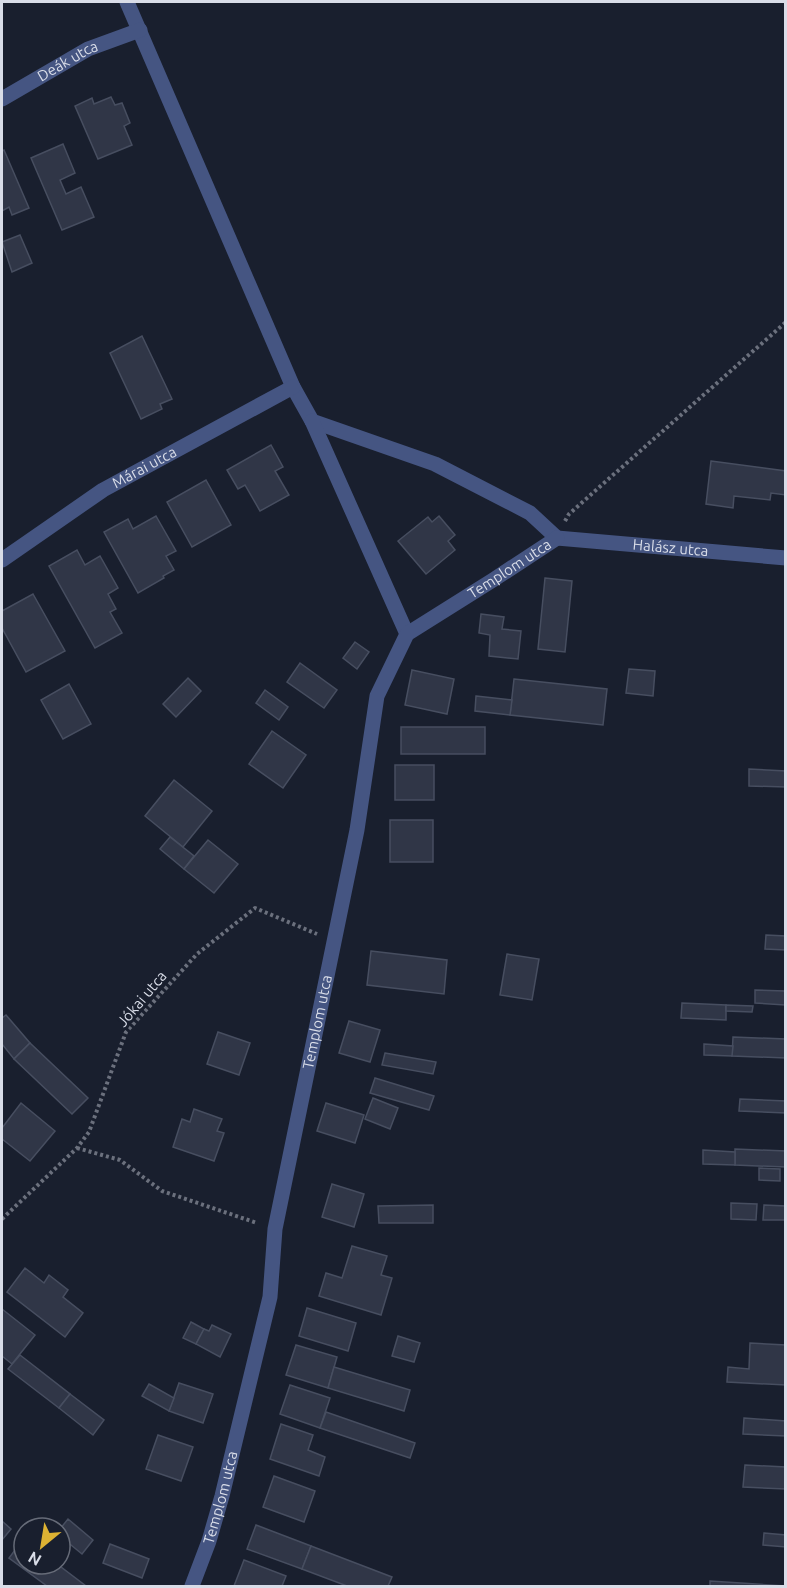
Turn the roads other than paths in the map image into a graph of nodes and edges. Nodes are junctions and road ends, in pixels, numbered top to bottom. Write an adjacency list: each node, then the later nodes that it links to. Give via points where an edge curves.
1 (127, 2): 2 (street)
2 (140, 30): 3 (street, Deák utca, via 88,49); 4 (street)
3 (2, 99)
4 (293, 387): 5 (street); 8 (street, Márai utca, via 102,490)
5 (312, 421): 6 (street, via 435,464 530,513); 9 (street)
6 (557, 538): 7 (street, Halász utca); 9 (street, Templom utca)
7 (786, 558)
8 (2, 560)
9 (407, 634): 10 (street, Templom utca, via 377,696 357,830 275,1229 267,1308 222,1496)
10 (192, 1587)

